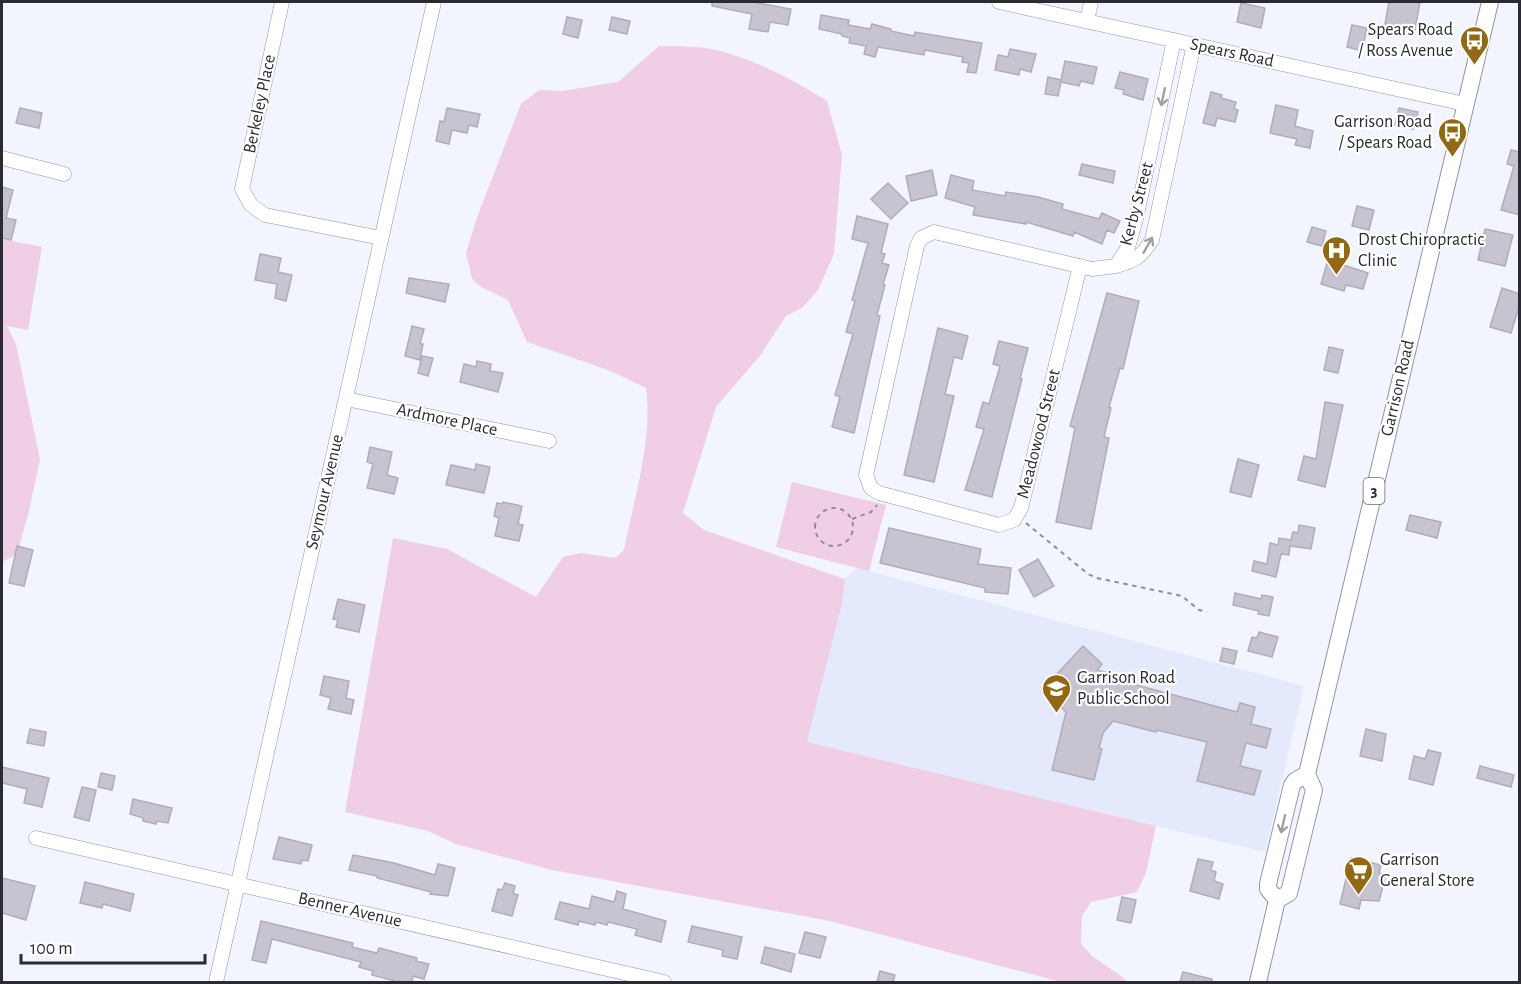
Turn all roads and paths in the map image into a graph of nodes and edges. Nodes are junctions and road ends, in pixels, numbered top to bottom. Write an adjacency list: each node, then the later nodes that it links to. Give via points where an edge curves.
1 (282, 2): 12 (street, Berkeley Place, via 242,189 251,205 265,215)
2 (434, 2): 12 (street, Seymour Avenue)
3 (999, 2): 6 (street, Spears Road)
4 (1091, 2): 6 (street)
5 (1490, 2): 9 (main road, Garrison Road / 3)
6 (1087, 21): 7 (street, Spears Road)
7 (1174, 40): 8 (street, Spears Road); 14 (street, Kerby Street, one-way to 14, via 1136,219 1128,247)
8 (1194, 44): 9 (street, Spears Road); 14 (street, Kerby Street, one-way to 8, via 1132,262 1152,240)
9 (1465, 104): 25 (main road, Garrison Road / 3, via 1307,774 1292,785 1268,884 1277,900)
10 (2, 158): 11 (street)
11 (64, 174)
12 (381, 238): 15 (street, Seymour Avenue)
13 (1080, 266): 14 (street); 17 (street, Meadowood Street, via 934,232 921,238 866,475 871,488); 18 (street, Meadowood Street)
14 (1116, 266)
15 (346, 399): 16 (street, Ardmore Place); 22 (street, Seymour Avenue)
16 (549, 441)
17 (882, 494): 18 (street, Meadowood Street, via 999,525); 19 (path, via 876,508)
18 (1017, 516): 20 (path, via 1088,574 1182,596)
19 (852, 519): 19 (path, via 844,509 826,509 817,517 817,535 826,544 839,546 850,538)
20 (1207, 612)
21 (36, 838): 22 (street, Benner Avenue)
22 (238, 884): 23 (street, Seymour Avenue); 24 (street, Benner Avenue)
23 (216, 982)
24 (664, 982)
25 (1258, 982)

